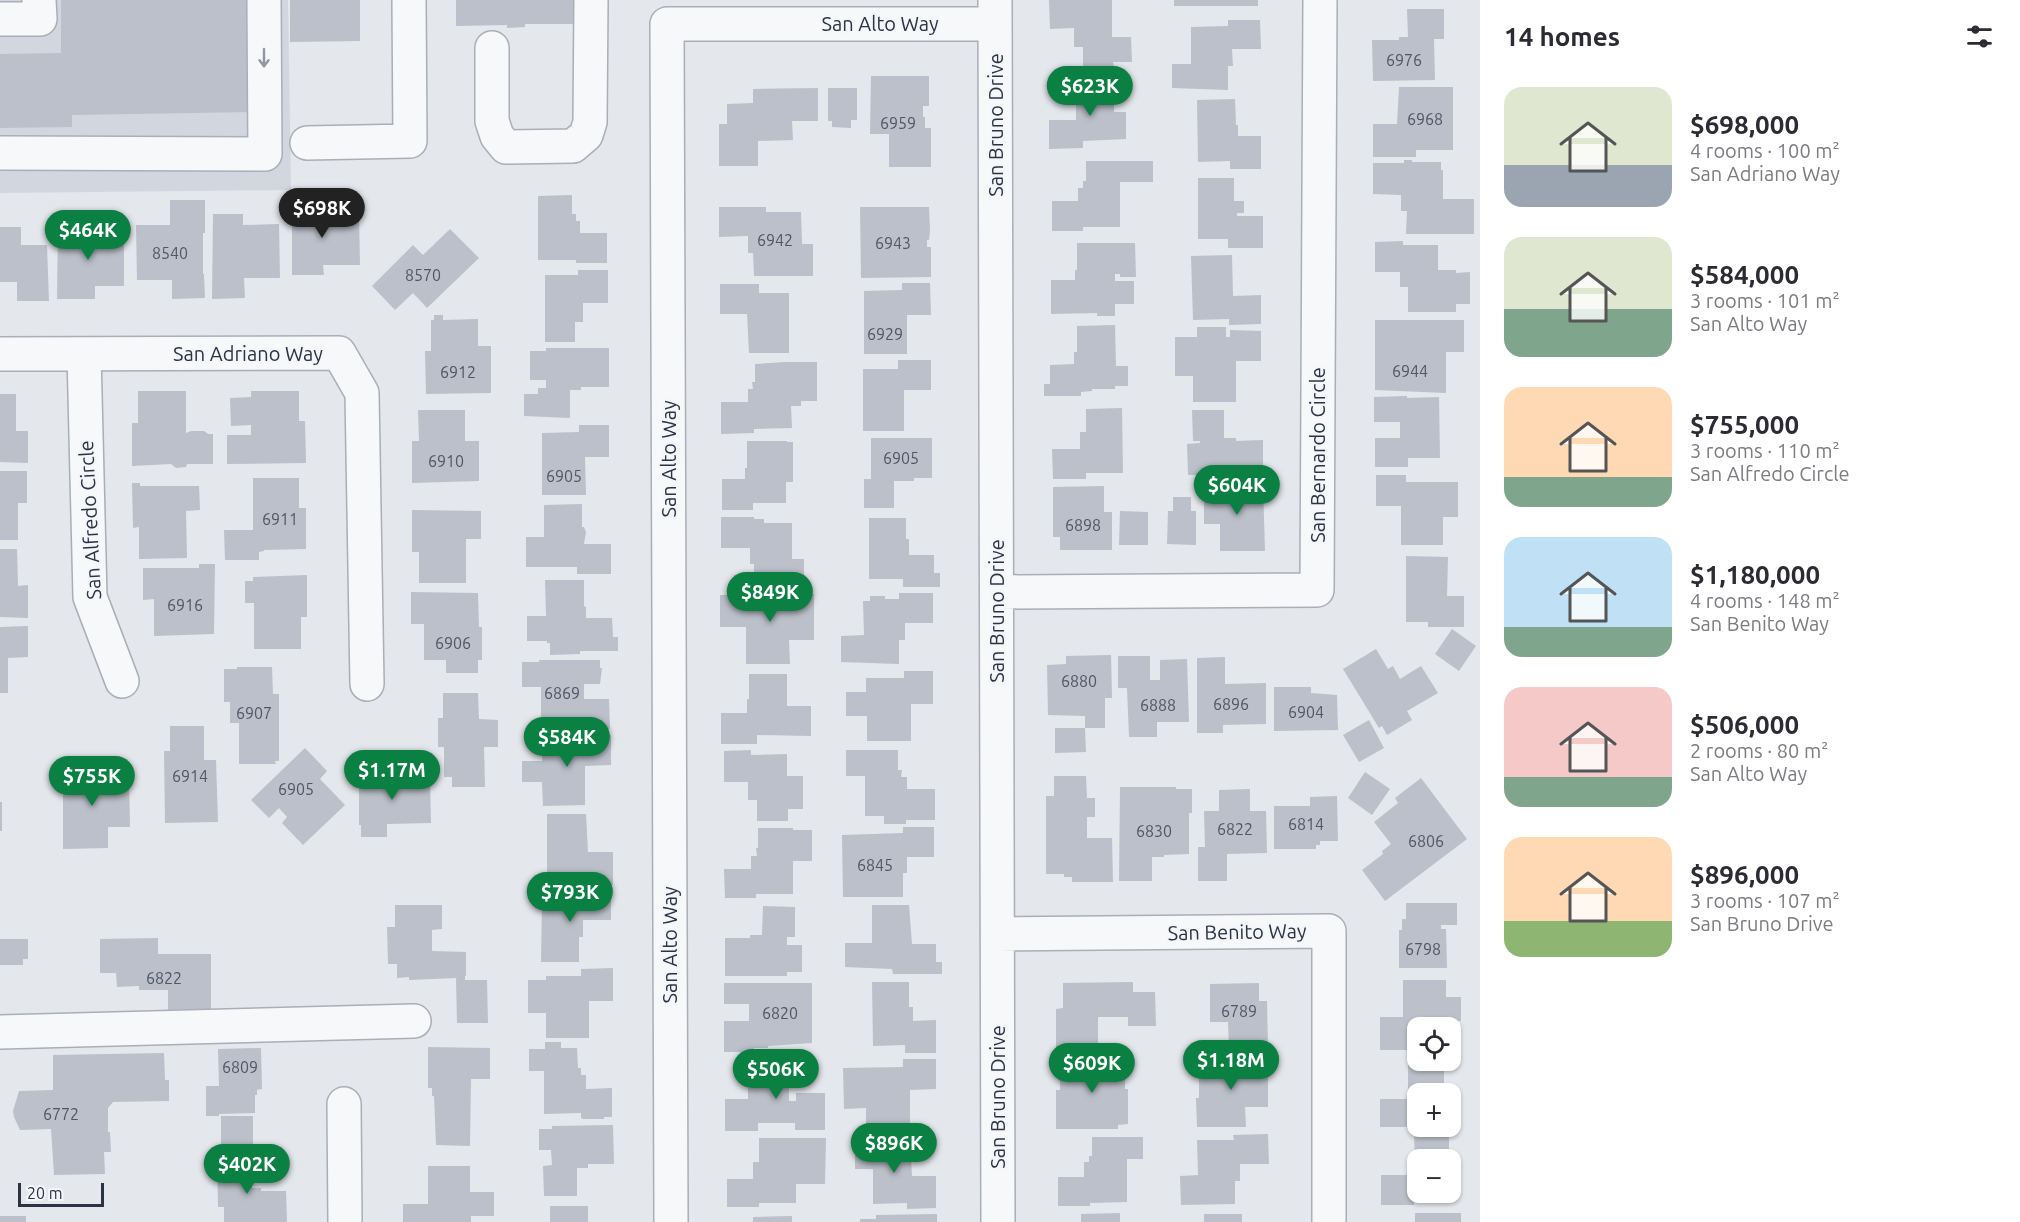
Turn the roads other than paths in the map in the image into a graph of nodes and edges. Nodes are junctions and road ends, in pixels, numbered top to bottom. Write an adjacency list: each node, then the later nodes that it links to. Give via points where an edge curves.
1 (39, 0): 7 (street, via 40,19)
2 (264, 0): 10 (street, one-way to 10, via 265,154)
3 (409, 0): 9 (street, via 410,141)
4 (591, 0): 8 (street, via 590,122 586,135 573,146 507,147 497,136 492,121)
5 (1320, 0): 13 (street, San Bernardo Circle, via 1317,591)
6 (995, 12): 13 (street, San Bruno Drive); 21 (street, San Alto Way, via 667,24)
7 (0, 19)
8 (492, 48)
9 (308, 142)
10 (0, 153)
11 (0, 354): 12 (street, San Adriano Way)
12 (84, 354): 14 (street, San Alfredo Circle, via 90,597); 15 (street, San Adriano Way, via 339,353 362,393)
13 (997, 592): 16 (street, San Bruno Drive)
14 (122, 681)
15 (367, 684)
16 (998, 934): 22 (street, San Bruno Drive); 23 (street, San Benito Way, via 1329,931)
17 (414, 1021): 18 (street)
18 (0, 1032)
19 (344, 1104): 20 (street)
20 (345, 1222)
21 (671, 1222)
22 (998, 1222)
23 (1329, 1222)

